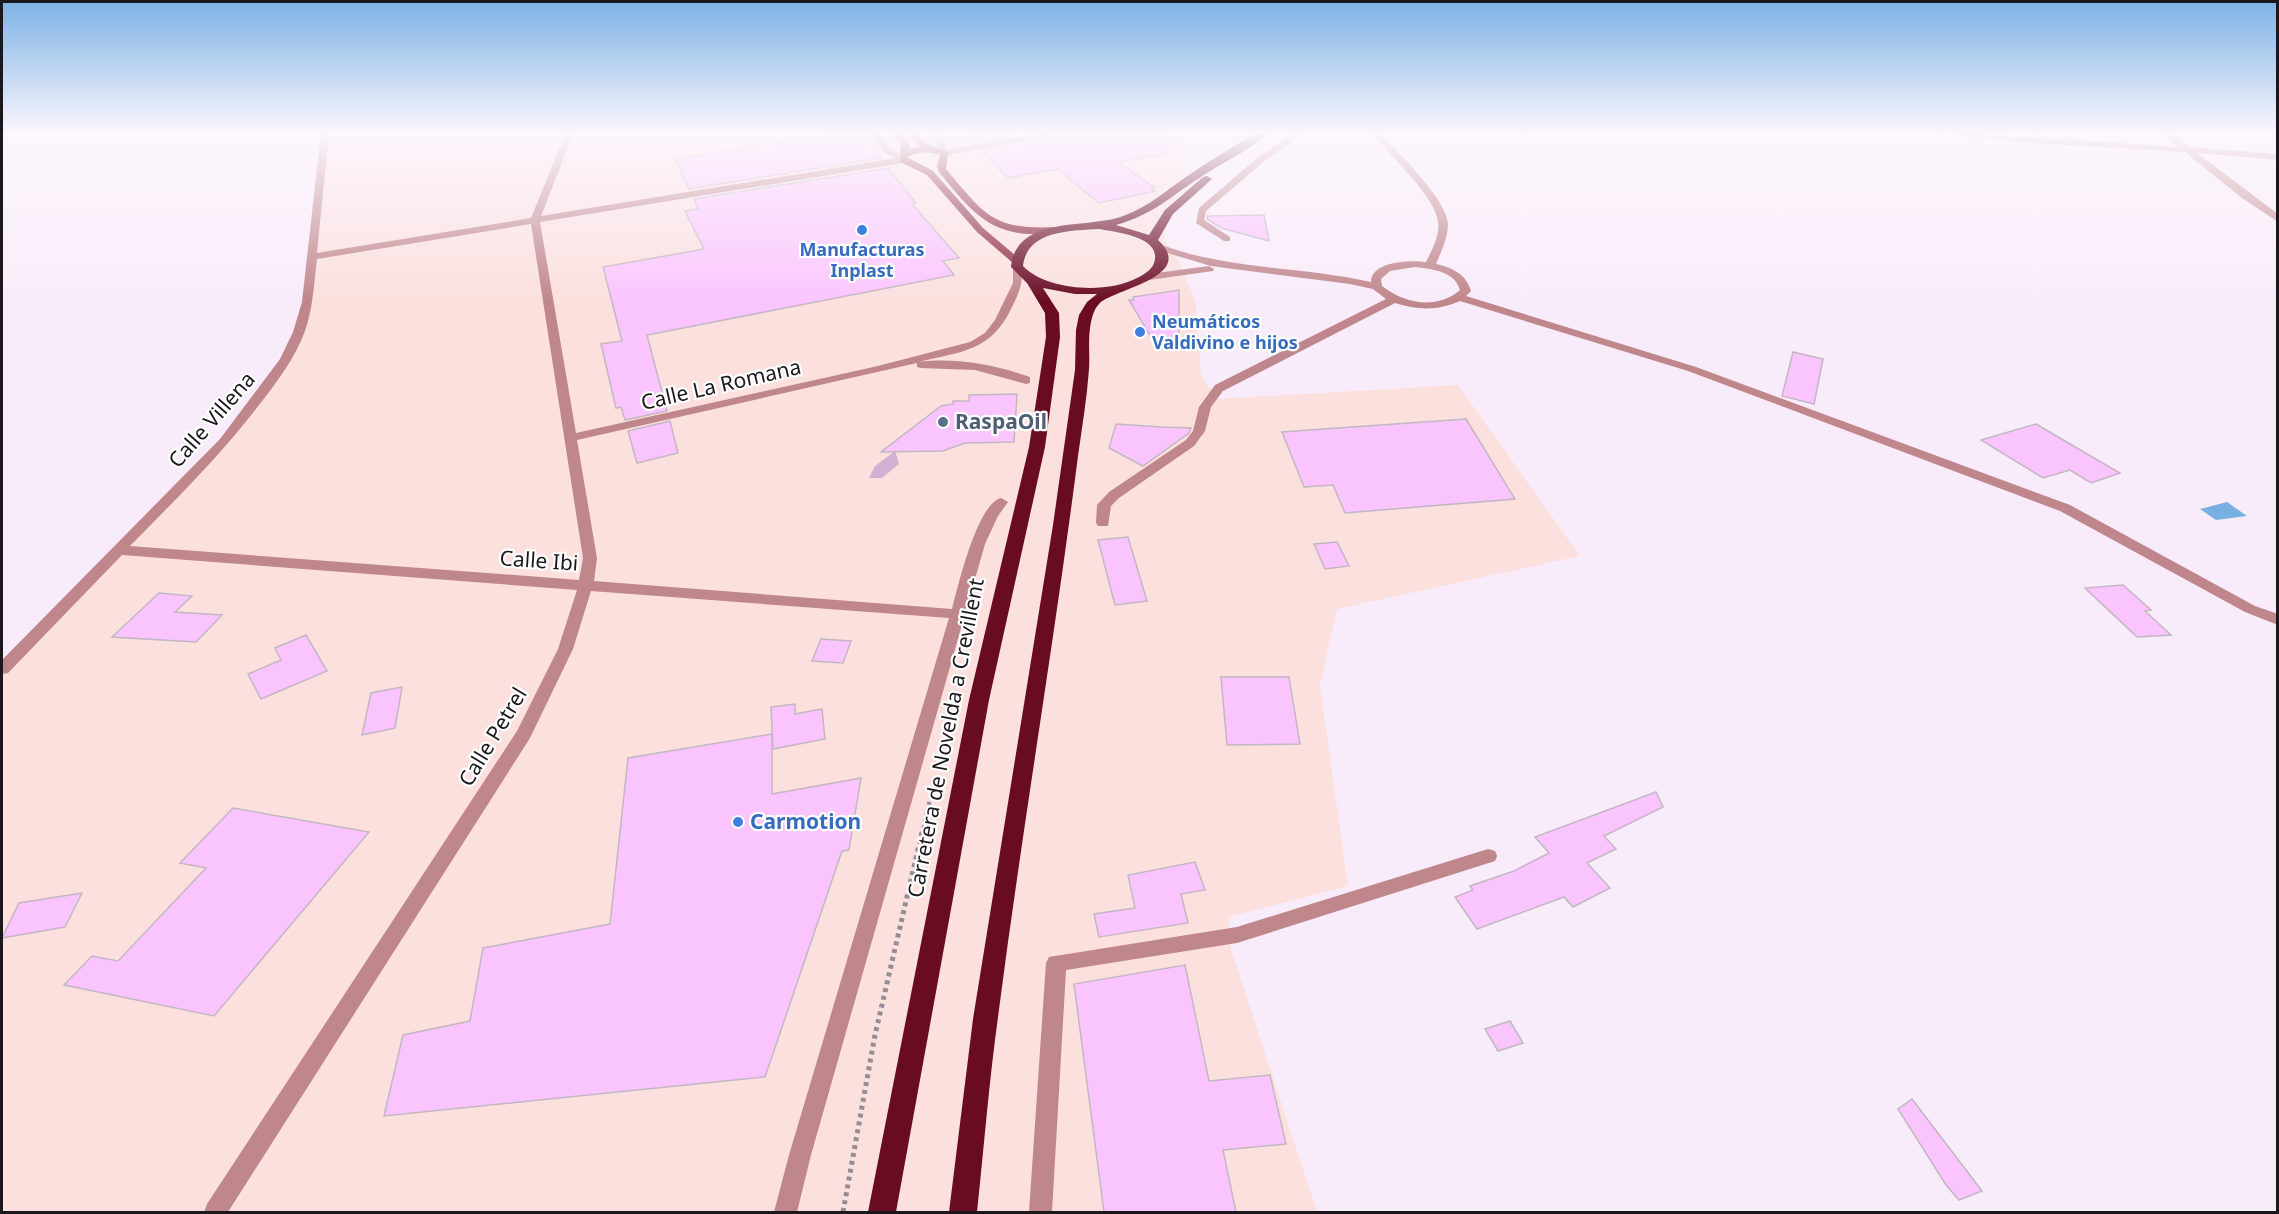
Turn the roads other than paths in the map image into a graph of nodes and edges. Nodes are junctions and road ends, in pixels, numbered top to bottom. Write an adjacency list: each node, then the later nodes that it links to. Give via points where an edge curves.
1 (319, 189): 17 (street, Calle Villena)
2 (547, 189): 12 (street)
3 (719, 189): 12 (street)
4 (944, 189): 20 (main road)
5 (959, 189): 14 (main road, via 989,222 1020,231)
6 (1178, 189): 13 (highway, via 1135,216)
7 (1195, 189): 16 (highway, via 1169,212)
8 (1227, 189): 15 (street, via 1202,210 1199,221)
9 (1424, 189): 18 (street, via 1437,204 1443,220)
10 (2237, 189): 11 (street)
11 (2277, 219)
12 (535, 220): 17 (street); 30 (street, Calle Petrel)
13 (1099, 226): 14 (highway); 16 (highway, via 1137,234)
14 (1057, 230): 20 (highway, via 1027,243 1018,252)
15 (1227, 239)
16 (1155, 244): 19 (street, via 1199,262); 22 (highway, via 1161,258 1159,267)
17 (312, 257): 33 (street, Calle Villena, via 299,332 271,382 224,442)
18 (1430, 266): 21 (street, via 1400,265); 26 (street, via 1458,276 1465,283 1466,291)
19 (1244, 268): 22 (street, via 1178,271); 23 (street)
20 (1022, 269): 25 (highway, via 1061,288); 28 (street, via 1000,321 989,335 965,347); 41 (highway, Carretera de Novelda a Crevillent, via 1052,312 1053,337 1037,447 979,700)
21 (1379, 274): 23 (street); 24 (street)
22 (1149, 277): 25 (highway)
23 (1329, 277): 24 (street)
24 (1377, 287): 27 (street)
25 (1117, 288): 42 (highway, via 1094,302 1083,330 1082,370 1065,501 985,1019)
26 (1460, 298): 27 (street, via 1423,305); 36 (street, via 1692,369 2065,508)
27 (1394, 299): 32 (street, via 1220,388 1205,407 1199,431 1190,443 1114,495 1104,505)
28 (879, 369): 29 (street, via 948,365 996,371); 30 (street, Calle La Romana)
29 (1026, 380)
30 (571, 438): 34 (street, Calle Petrel, via 590,558)
31 (1001, 502): 35 (street, via 978,544)
32 (1103, 523)
33 (118, 550): 34 (street, Calle Ibi); 37 (street, Calle Villena)
34 (587, 586): 35 (street, Calle Ibi); 39 (street, Calle Petrel, via 559,667 524,734)
35 (958, 614): 40 (street)
36 (2277, 620)
37 (2, 669)
38 (1488, 856): 43 (street, via 1237,936 1056,963)
39 (215, 1212)
40 (786, 1212)
41 (882, 1212)
42 (963, 1212)
43 (1040, 1212)

